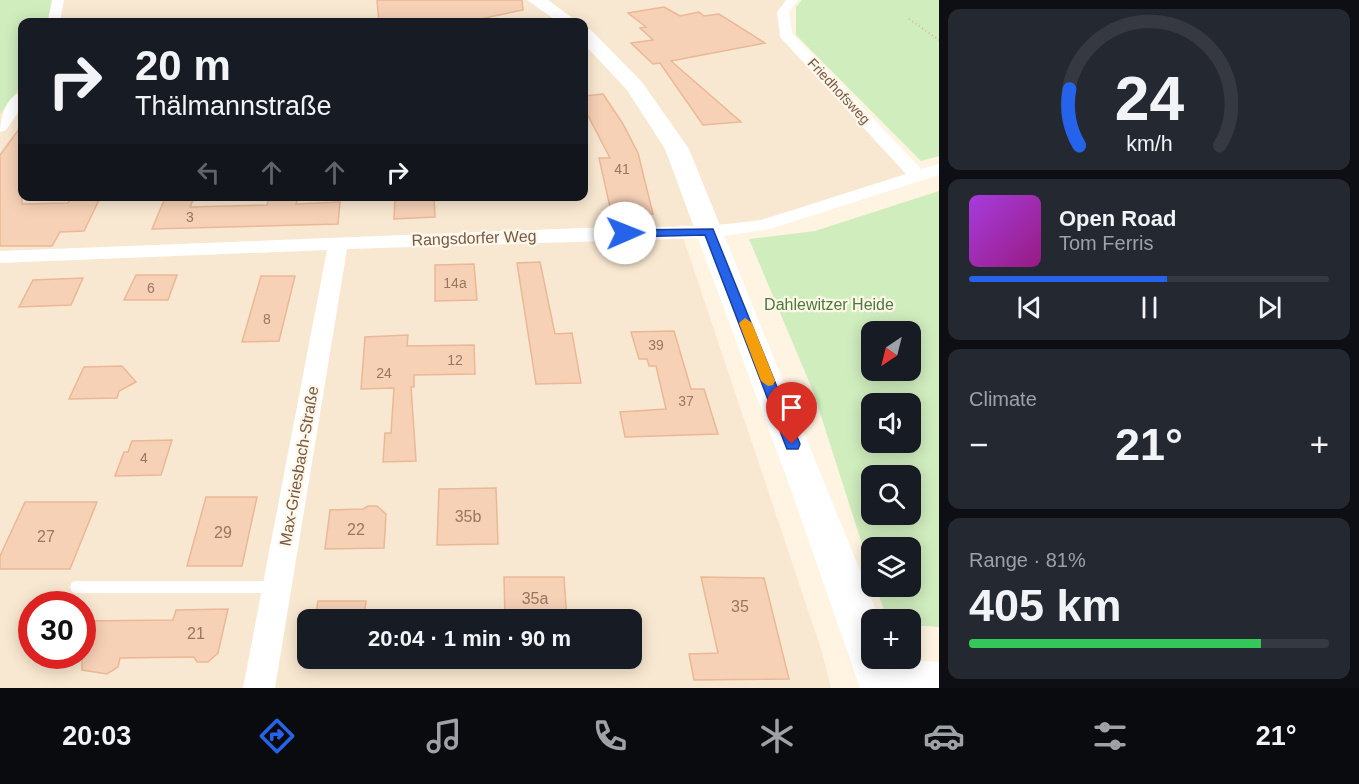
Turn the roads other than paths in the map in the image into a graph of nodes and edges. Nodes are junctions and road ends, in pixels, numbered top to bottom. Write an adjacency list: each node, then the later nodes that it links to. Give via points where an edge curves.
1 (58, 0): 4 (street)
2 (536, 0): 5 (main road)
3 (792, 0): 10 (street, Friedhofsweg, via 783,12 785,34)
4 (55, 18)
5 (563, 18)
6 (588, 38): 11 (main road, via 618,66 656,116 676,149)
7 (18, 103): 8 (street)
8 (0, 128)
9 (939, 170): 10 (street, Rangsdorfer Weg)
10 (918, 176): 11 (street, Rangsdorfer Weg, via 763,225)
11 (709, 232): 12 (street, Rangsdorfer Weg); 16 (main road)
12 (338, 244): 13 (street, Rangsdorfer Weg); 15 (street, Max-Griesbach-Straße)
13 (0, 257)
14 (77, 587): 15 (lane)
15 (278, 587): 19 (street, Max-Griesbach-Straße)
16 (861, 630)
17 (876, 669): 18 (street)
18 (939, 678)
19 (260, 688)

